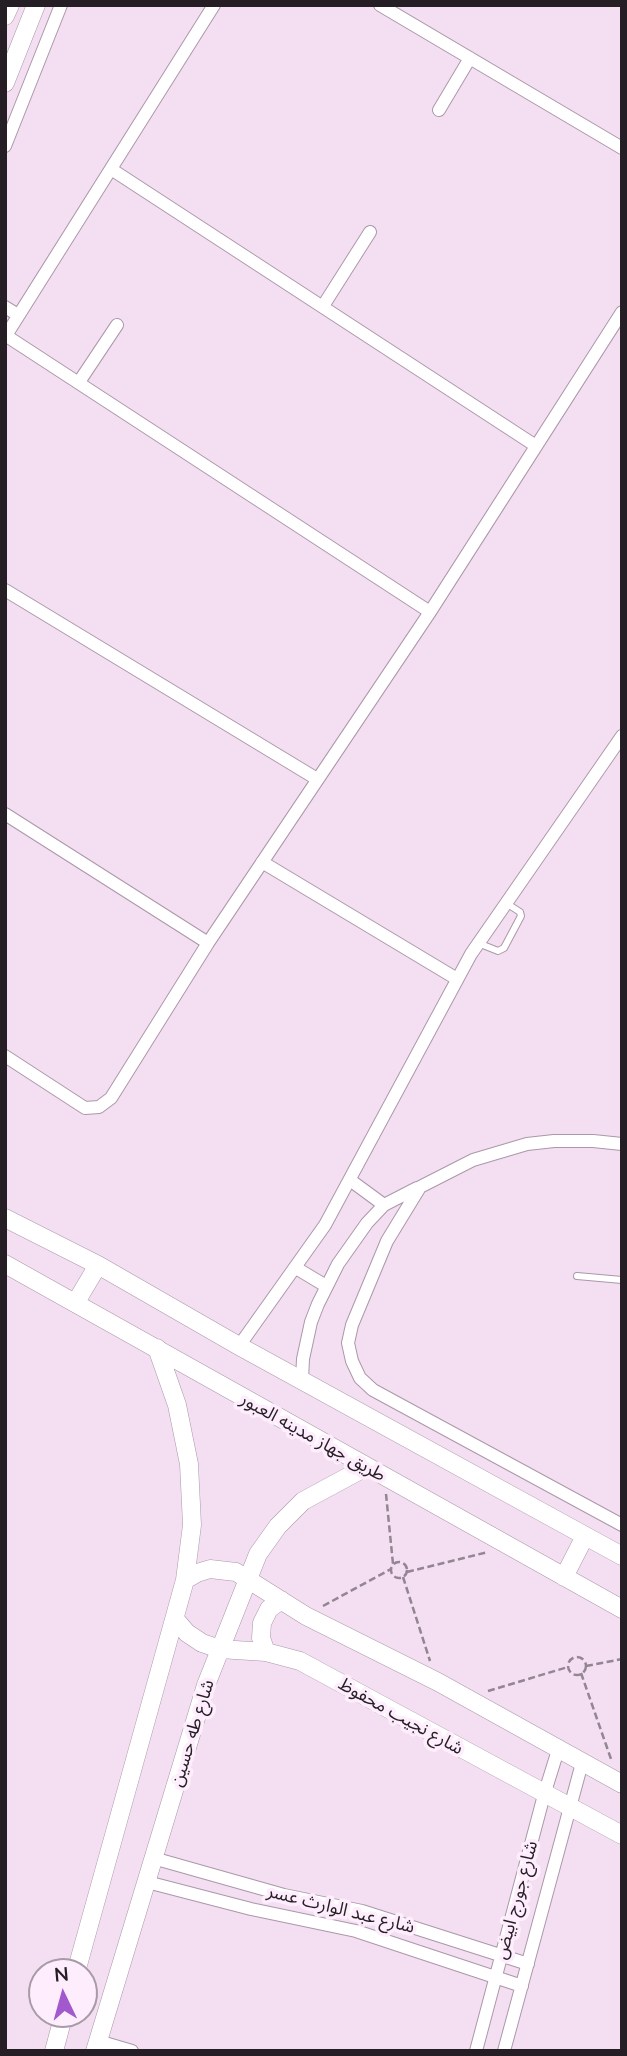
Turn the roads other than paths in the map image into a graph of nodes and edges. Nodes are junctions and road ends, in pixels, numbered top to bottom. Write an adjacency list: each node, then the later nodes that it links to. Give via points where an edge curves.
1 (10, 5): 6 (street)
2 (36, 5): 8 (street)
3 (61, 5): 10 (street)
4 (214, 5): 12 (street)
5 (380, 5): 7 (street)
6 (5, 16)
7 (470, 58): 9 (street); 11 (street)
8 (5, 83)
9 (439, 110)
10 (5, 146)
11 (622, 148)
12 (111, 169): 14 (street); 17 (street)
13 (370, 232): 14 (street)
14 (323, 306): 21 (street)
15 (5, 307): 17 (street)
16 (621, 313): 21 (street)
17 (18, 315): 19 (street)
18 (117, 325): 20 (street)
19 (5, 336): 20 (street)
20 (79, 382): 23 (street)
21 (536, 446): 23 (street)
22 (5, 590): 25 (street)
23 (430, 612): 25 (street)
24 (622, 736): 28 (street)
25 (317, 779): 27 (street)
26 (5, 814): 29 (street)
27 (262, 862): 29 (street); 31 (street)
28 (506, 903): 30 (street); 30 (lane, via 522,916 504,947 498,951)
29 (208, 943): 32 (street, via 111,1098 99,1107 85,1108)
30 (478, 943): 31 (street)
31 (457, 979): 34 (street)
32 (5, 1056)
33 (622, 1144): 35 (street, via 554,1140 527,1144 473,1160)
34 (350, 1180): 36 (street); 40 (street)
35 (420, 1187): 36 (street); 49 (street, via 387,1241 352,1325 348,1343 360,1378 390,1400)
36 (384, 1205): 43 (street, via 352,1243)
37 (5, 1217): 39 (street)
38 (5, 1264): 44 (street, طريق جهاز مدينه العبور)
39 (98, 1265): 44 (street); 45 (street)
40 (296, 1268): 43 (street); 45 (street)
41 (577, 1276): 42 (lane)
42 (622, 1280)
43 (326, 1286): 47 (street, via 306,1340)
44 (76, 1302): 46 (street, طريق جهاز مدينه العبور)
45 (239, 1346): 47 (street)
46 (157, 1348): 48 (street, طريق جهاز مدينه العبور); 54 (street, via 177,1405 189,1464 192,1525)
47 (302, 1379): 50 (street)
48 (366, 1467): 52 (street, طريق جهاز مدينه العبور); 53 (street, شارع طه حسين, via 303,1501 278,1525)
49 (622, 1525)
50 (585, 1536): 51 (street); 52 (street)
51 (622, 1556)
52 (564, 1577): 56 (street, طريق جهاز مدينه العبور)
53 (248, 1578): 54 (street, via 210,1569); 55 (street); 58 (street, شارع طه حسين)
54 (185, 1580): 57 (street)
55 (281, 1600): 59 (street, via 261,1623); 60 (street)
56 (622, 1609)
57 (175, 1619): 58 (street, شارع نجيب محفوظ, via 187,1633); 69 (street)
58 (220, 1649): 59 (street, شارع نجيب محفوظ); 66 (street, شارع طه حسين)
59 (266, 1652): 63 (street, شارع نجيب محفوظ, via 300,1661)
60 (558, 1751): 61 (street); 63 (street, شارع جورج ابيض)
61 (582, 1763): 62 (street); 64 (street, شارع جورج ابيض)
62 (622, 1784)
63 (544, 1794): 64 (street, شارع نجيب محفوظ); 68 (street, شارع جورج ابيض)
64 (569, 1808): 65 (street, شارع نجيب محفوظ); 70 (street, شارع جورج ابيض)
65 (622, 1835)
66 (153, 1858): 67 (street, شارع طه حسين); 68 (street, شارع عبد الوارث عسر, via 284,1895 362,1911)
67 (147, 1882): 71 (street, شارع عبد الوارث عسر, via 356,1931); 74 (street, شارع طه حسين)
68 (501, 1955): 70 (street, شارع عبد الوارث عسر); 71 (street, شارع جورج ابيض)
69 (80, 1958)
70 (528, 1964): 72 (street, شارع جورج ابيض)
71 (496, 1978): 72 (street, شارع عبد الوارث عسر); 78 (street, شارع جورج ابيض)
72 (522, 1986): 75 (street, شارع جورج ابيض)
73 (60, 2028): 76 (street)
74 (96, 2046): 77 (street)
75 (508, 2050)
76 (54, 2051)
77 (132, 2051)
78 (476, 2051)

